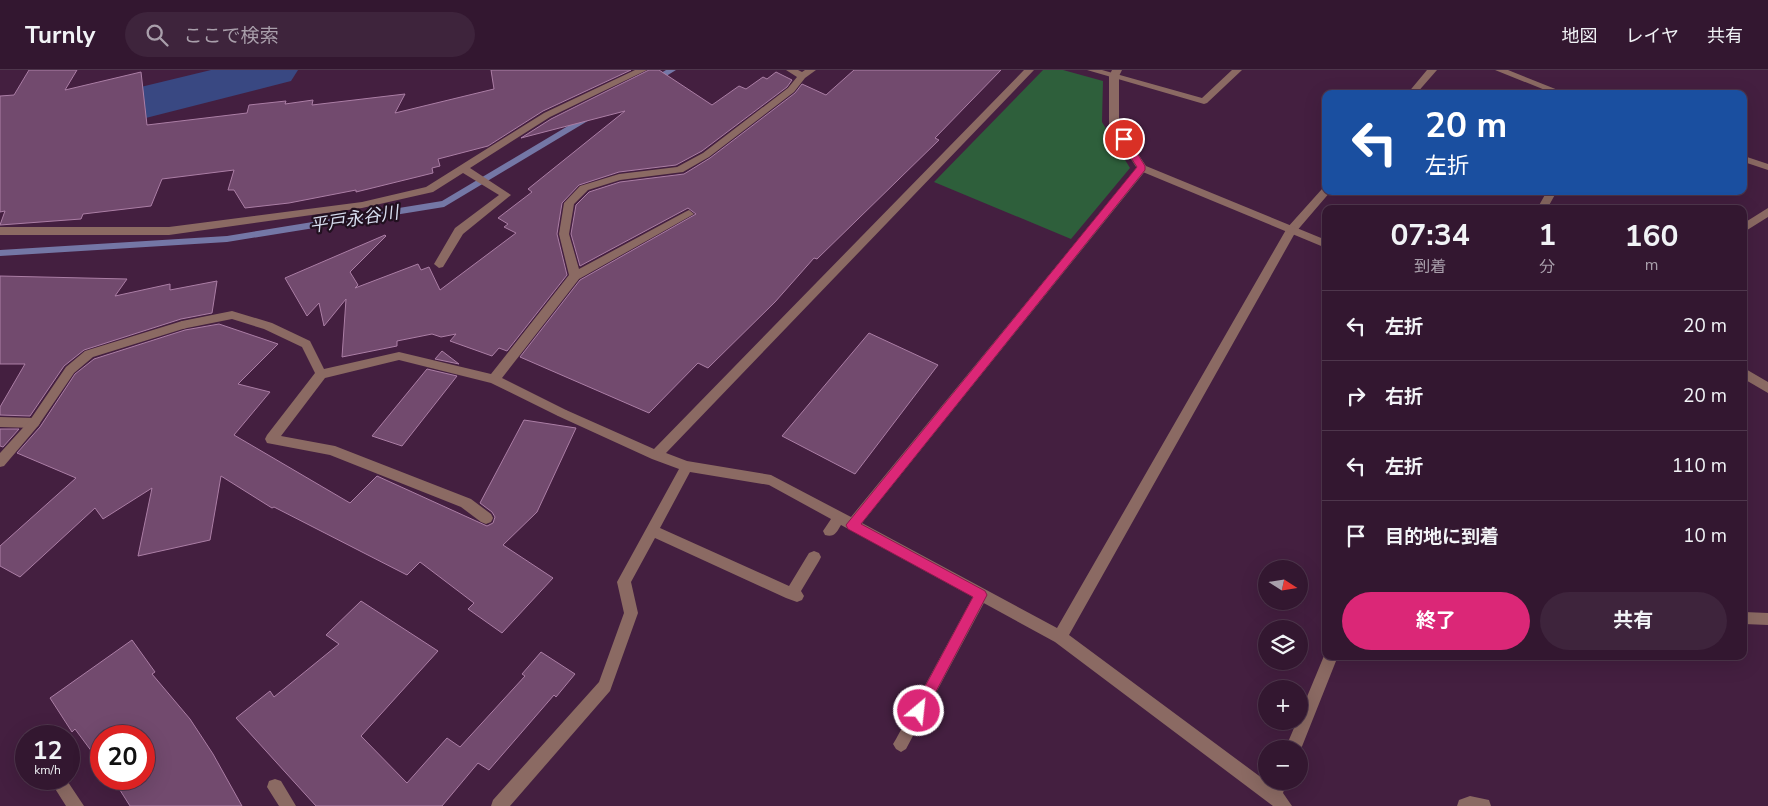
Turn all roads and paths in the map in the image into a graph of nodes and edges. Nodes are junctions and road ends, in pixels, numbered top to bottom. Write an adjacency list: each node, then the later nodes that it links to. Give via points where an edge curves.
1 (642, 70): 14 (street, via 547,114)
2 (791, 70): 8 (street)
3 (1029, 70): 31 (street)
4 (1092, 70): 9 (street)
5 (1237, 70): 9 (street, via 1204,101)
6 (1432, 70): 10 (street)
7 (1500, 70): 11 (street)
8 (806, 73): 24 (street, via 791,90 714,150 679,170 619,177 584,188 569,203 564,234)
9 (1116, 73): 15 (street, via 1114,125)
10 (1414, 90)
11 (1553, 90)
12 (1747, 159): 13 (street)
13 (1768, 167)
14 (462, 168): 20 (street, via 429,190 334,209 170,231); 23 (street, via 506,195 460,231)
15 (1142, 168): 21 (street); 36 (street)
16 (1323, 195): 21 (street)
17 (1768, 212): 19 (street)
18 (689, 214): 24 (street)
19 (1747, 226)
20 (0, 231)
21 (1292, 231): 22 (street); 43 (street)
22 (1322, 242)
23 (439, 264)
24 (575, 276): 27 (street)
25 (321, 374): 27 (street, via 399,356); 30 (street, via 306,344 268,326 232,315 182,325 89,354 70,370); 35 (street, via 271,438 331,450 466,504)
26 (1747, 375): 28 (street)
27 (494, 380): 31 (street)
28 (1768, 388)
29 (0, 422): 30 (street)
30 (34, 423): 32 (street)
31 (656, 455): 33 (street)
32 (0, 462)
33 (687, 466): 34 (street, via 771,480); 37 (street)
34 (839, 517): 36 (street); 38 (street)
35 (486, 518)
36 (852, 525): 40 (street)
37 (652, 531): 39 (street, via 794,595); 52 (street, via 624,582 631,613 605,686)
38 (830, 531)
39 (814, 557)
40 (981, 595): 43 (street); 46 (street)
41 (1747, 618): 42 (street)
42 (1768, 619)
43 (1060, 638): 49 (street)
44 (1329, 660): 45 (street)
45 (1297, 740)
46 (901, 744)
47 (275, 787): 51 (street)
48 (65, 790): 50 (street)
49 (1279, 794)
50 (76, 806)
51 (288, 806)
52 (499, 806)
53 (1465, 806): 54 (street)
54 (1484, 806)

